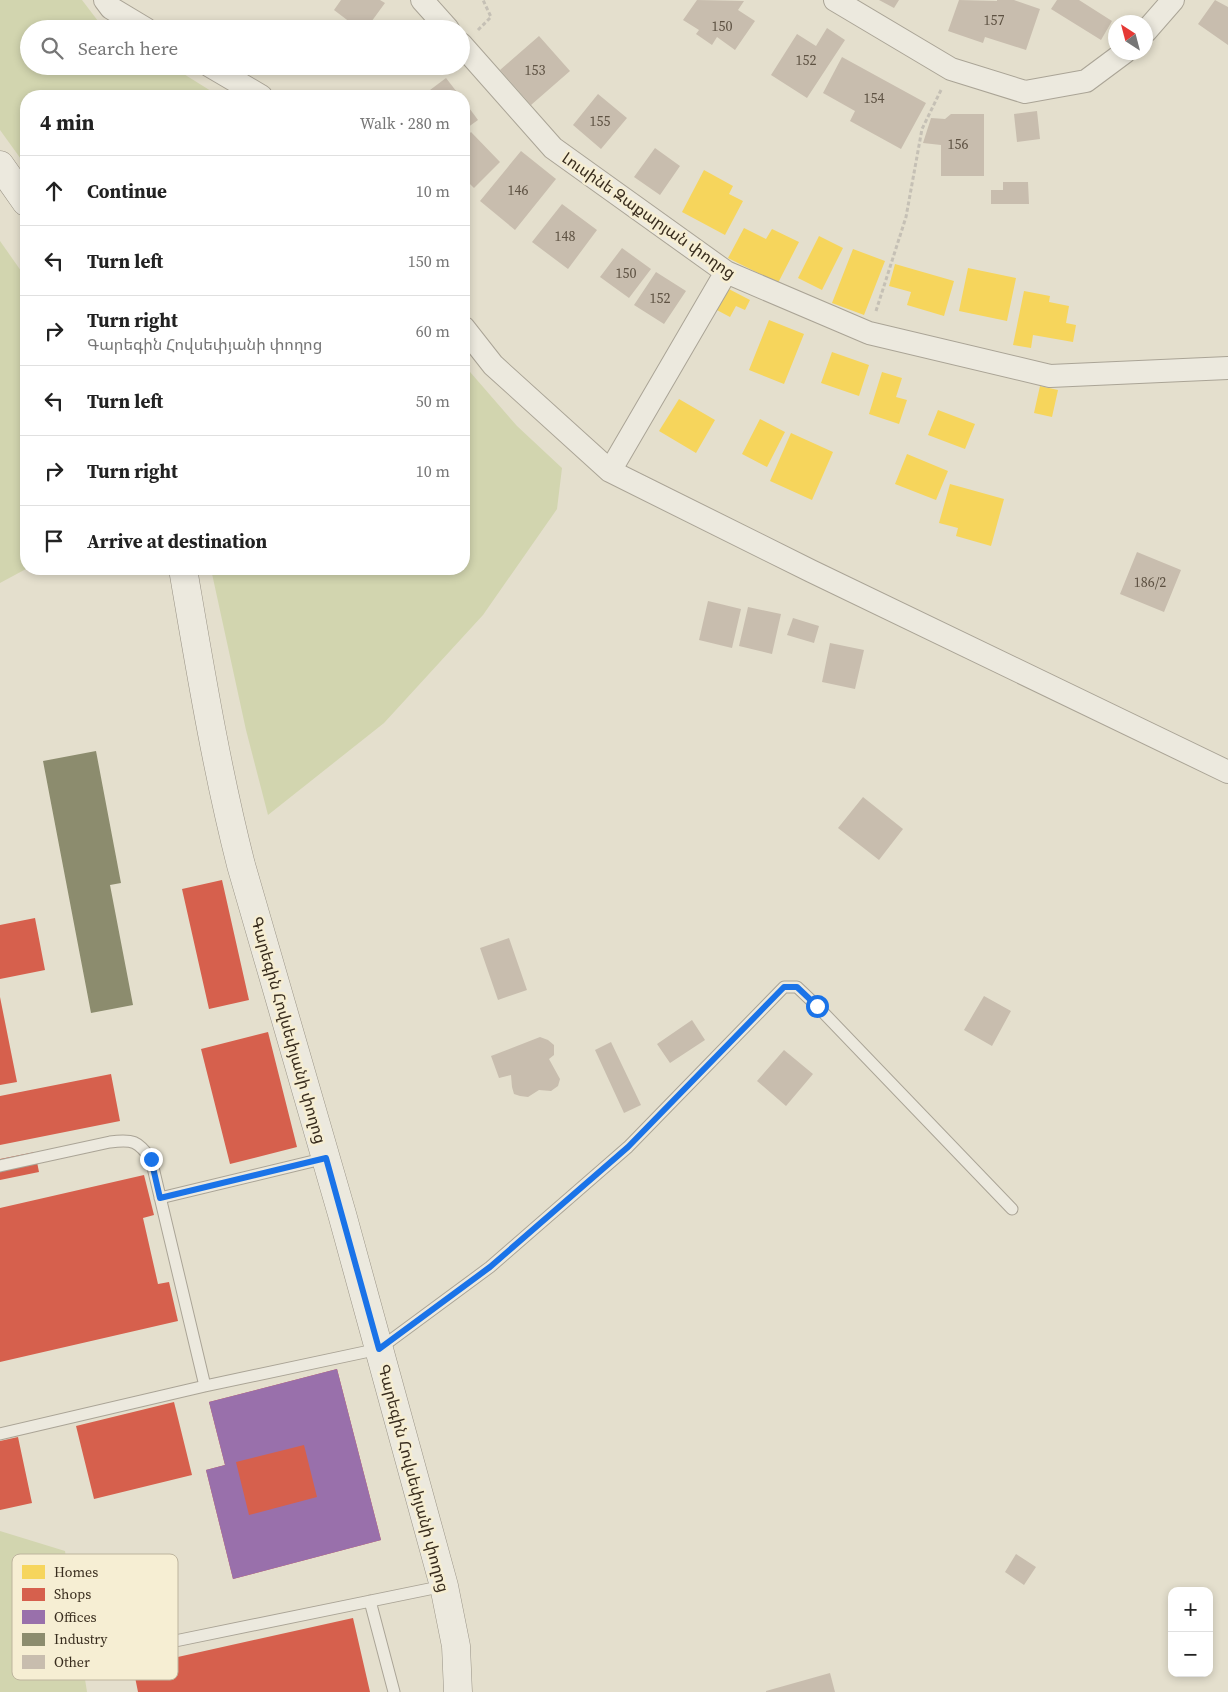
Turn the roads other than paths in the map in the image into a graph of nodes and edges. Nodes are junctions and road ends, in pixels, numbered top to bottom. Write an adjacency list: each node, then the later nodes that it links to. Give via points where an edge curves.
1 (105, 0): 5 (street, via 111,8)
2 (422, 0): 6 (street)
3 (835, 0): 9 (street, via 951,70 1025,92 1086,81)
4 (1173, 0): 7 (street)
5 (131, 20)
6 (440, 20)
7 (1153, 23)
8 (470, 54): 14 (street, Լուսինե Զաքարյան փողոց, via 553,148)
9 (1114, 60)
10 (225, 75): 11 (street)
11 (251, 90)
12 (0, 165): 13 (main road)
13 (20, 193)
14 (726, 272): 16 (street, Լուսինե Զաքարյան փողոց, via 869,334 1050,376); 17 (street)
15 (470, 336): 17 (street, via 493,365)
16 (1228, 368)
17 (610, 471): 19 (street)
18 (184, 575): 20 (main road, Գարեգին Հովսեփյանի փողոց, via 229,820)
19 (1228, 772)
20 (326, 1158): 22 (lane); 24 (main road, Գարեգին Հովսեփյանի փողոց)
21 (0, 1166): 22 (lane, via 127,1140 142,1146 151,1159)
22 (160, 1198): 25 (lane)
23 (1012, 1209): 24 (lane, via 817,1006 797,987 784,987 628,1147 490,1267)
24 (379, 1349): 25 (lane); 27 (main road, Գարեգին Հովսեփյանի փողոց)
25 (205, 1386): 26 (lane)
26 (0, 1434)
27 (444, 1586): 28 (lane); 31 (main road, Գարեգին Հովսեփյանի փողոց, via 456,1646)
28 (370, 1601): 29 (lane); 30 (lane)
29 (178, 1640)
30 (394, 1692)
31 (458, 1692)

